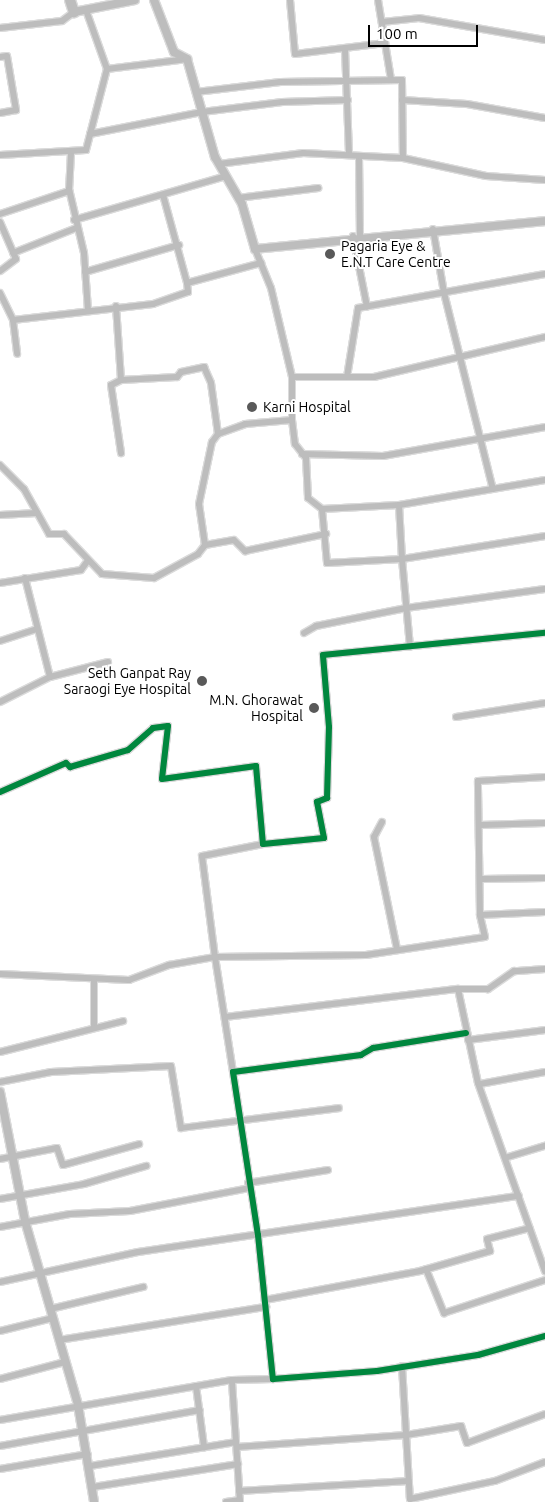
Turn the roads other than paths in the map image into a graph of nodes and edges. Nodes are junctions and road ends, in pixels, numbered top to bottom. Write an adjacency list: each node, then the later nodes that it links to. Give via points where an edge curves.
1 (70, 0): 7 (main road)
2 (135, 0): 6 (street)
3 (154, 0): 14 (street, via 174,52)
4 (290, 0): 12 (street, via 295,54)
5 (378, 0): 8 (street)
6 (86, 10): 7 (street); 15 (street)
7 (74, 12): 9 (street, via 62,21)
8 (382, 22): 10 (street, via 419,18); 11 (street)
9 (0, 28)
10 (545, 40)
11 (385, 43): 12 (street); 16 (street)
12 (345, 49): 17 (street)
13 (0, 57): 22 (street, via 7,56 16,110)
14 (187, 59): 15 (street); 18 (street)
15 (107, 69): 24 (street)
16 (391, 79): 17 (street); 20 (street, via 402,80)
17 (345, 80): 18 (street); 19 (street)
18 (196, 92): 21 (street)
19 (348, 100): 21 (street, via 282,102); 27 (street)
20 (402, 100): 23 (street, via 467,104); 29 (street)
21 (202, 112): 24 (street); 30 (street)
22 (0, 113)
23 (545, 118)
24 (90, 134): 25 (street, via 86,150)
25 (71, 153): 26 (street); 34 (street)
26 (0, 155)
27 (350, 155): 28 (street); 30 (street, via 303,153)
28 (359, 156): 29 (street); 43 (street)
29 (403, 158): 32 (street, via 486,176)
30 (219, 164): 31 (street)
31 (226, 176): 35 (street); 36 (street)
32 (545, 180)
33 (318, 188): 36 (street)
34 (69, 191): 37 (street); 38 (street)
35 (163, 195): 38 (street); 44 (street)
36 (238, 198): 45 (street)
37 (0, 214)
38 (74, 220): 41 (street)
39 (545, 221): 42 (street)
40 (0, 222): 46 (street)
41 (76, 228): 46 (street); 49 (street)
42 (433, 229): 43 (street); 53 (street)
43 (356, 236): 45 (street); 55 (street)
44 (178, 245): 49 (street); 51 (street)
45 (255, 248): 47 (street)
46 (13, 253): 48 (street, via 16,258)
47 (261, 263): 51 (street); 61 (street)
48 (0, 271)
49 (85, 272): 56 (street)
50 (545, 274): 53 (street)
51 (187, 283): 54 (street, via 188,292 153,304)
52 (0, 293): 57 (street)
53 (444, 293): 55 (street); 60 (street)
54 (116, 306): 56 (street); 63 (street)
55 (367, 307): 62 (street, via 358,308)
56 (88, 310): 57 (street)
57 (12, 320): 59 (street)
58 (545, 337): 60 (street)
59 (17, 354)
60 (459, 357): 62 (street, via 374,376); 67 (street)
61 (292, 377): 62 (street); 64 (street)
62 (347, 377)
63 (121, 380): 66 (street, via 177,377 204,368 211,383); 68 (street, via 111,385)
64 (292, 420): 66 (street, via 245,424); 69 (street, via 295,444)
65 (545, 427): 67 (street)
66 (218, 434): 79 (street, via 212,442 199,504)
67 (483, 438): 69 (street, via 383,456); 72 (street)
68 (121, 453)
69 (302, 454): 74 (street, via 308,498)
70 (0, 465): 75 (street, via 24,489)
71 (545, 480): 72 (street)
72 (493, 489): 73 (street)
73 (399, 505): 74 (street); 80 (street)
74 (322, 509): 77 (street)
75 (37, 513): 76 (street); 81 (street, via 49,534 64,534)
76 (0, 515)
77 (326, 534): 79 (street, via 245,551 234,540); 80 (street, via 327,563)
78 (545, 536): 80 (street)
79 (205, 545): 81 (street, via 198,554 154,578 102,574 94,563)
80 (402, 559): 85 (street)
81 (86, 562): 82 (street, via 81,570)
82 (25, 578): 83 (street); 86 (street)
83 (0, 583)
84 (545, 589): 85 (street)
85 (406, 608): 87 (street, via 316,626); 90 (street)
86 (36, 629): 89 (street); 92 (street)
87 (304, 633)
88 (545, 633): 90 (street)
89 (0, 641)
90 (410, 647): 101 (street, via 323,655 329,727 327,798 317,802 324,838)
91 (108, 662): 92 (street)
92 (50, 677): 93 (street)
93 (0, 702)
94 (545, 704): 95 (street)
95 (456, 717)
96 (545, 777): 100 (street, via 478,781)
97 (0, 792): 101 (street, via 66,763 70,767 128,750 153,728 168,726 162,779 256,766)
98 (382, 822): 106 (street, via 374,837)
99 (545, 823): 100 (street)
100 (480, 825): 103 (street)
101 (263, 844): 107 (street, via 202,856)
102 (545, 878): 103 (street)
103 (482, 879): 105 (street)
104 (545, 912): 105 (street)
105 (480, 915): 106 (street, via 485,937)
106 (397, 949): 107 (street, via 366,954)
107 (215, 957): 110 (street, via 169,965 129,980); 112 (street)
108 (545, 969): 111 (street, via 514,971 488,989)
109 (0, 974): 110 (street)
110 (94, 980): 114 (street)
111 (458, 989): 112 (street); 116 (street)
112 (224, 1017): 118 (street)
113 (123, 1021): 114 (street)
114 (94, 1025): 117 (street)
115 (545, 1030): 116 (street)
116 (467, 1036): 118 (street, via 373,1048 361,1055); 121 (street)
117 (0, 1052)
118 (233, 1072): 125 (street)
119 (545, 1072): 121 (street)
120 (0, 1082): 125 (street, via 51,1072 171,1066 181,1128)
121 (480, 1084): 128 (street)
122 (0, 1092): 123 (street)
123 (1, 1104): 129 (street)
124 (339, 1108): 125 (street)
125 (238, 1122): 133 (street)
126 (139, 1144): 129 (street, via 63,1165 58,1148)
127 (545, 1146): 128 (street)
128 (508, 1156): 135 (street)
129 (12, 1157): 130 (street); 134 (street)
130 (0, 1159)
131 (146, 1166): 134 (street)
132 (328, 1170): 133 (street)
133 (248, 1185): 137 (street, via 130,1211); 140 (street)
134 (19, 1196): 136 (street); 137 (street)
135 (519, 1196): 139 (street); 140 (street)
136 (0, 1199)
137 (25, 1221): 138 (street); 142 (street)
138 (0, 1227)
139 (530, 1228): 141 (street, via 487,1239 490,1251); 143 (street)
140 (258, 1235): 142 (street); 147 (street)
141 (426, 1269): 144 (street, via 444,1313); 147 (street)
142 (40, 1270): 145 (street); 148 (street)
143 (545, 1271)
144 (545, 1280)
145 (0, 1282)
146 (143, 1287): 148 (street)
147 (265, 1303): 152 (street); 156 (street)
148 (50, 1309): 149 (street)
149 (52, 1318): 150 (street); 152 (street)
150 (0, 1330)
151 (545, 1336): 154 (street, via 478,1355)
152 (59, 1340): 153 (street)
153 (66, 1362): 155 (street); 159 (street)
154 (402, 1366): 156 (street); 164 (street)
155 (0, 1379)
156 (273, 1379): 157 (street)
157 (232, 1380): 158 (street); 165 (street)
158 (196, 1386): 159 (street); 160 (street)
159 (78, 1404): 162 (street); 163 (street)
160 (200, 1410): 163 (street); 167 (street)
161 (545, 1414): 164 (street, via 467,1443 461,1426)
162 (0, 1420)
163 (83, 1431): 166 (street); 168 (street)
164 (406, 1435): 165 (street); 173 (street)
165 (236, 1444): 167 (street); 170 (street)
166 (0, 1446)
167 (204, 1447): 171 (street)
168 (88, 1454): 171 (street); 172 (street)
169 (545, 1462): 176 (street, via 496,1481)
170 (238, 1464): 174 (street); 175 (street)
171 (90, 1466): 174 (street)
172 (0, 1469)
173 (409, 1481): 175 (street); 176 (street, via 410,1499)
174 (93, 1487): 178 (street)
175 (239, 1490): 177 (street)
176 (431, 1499)
177 (240, 1501): 179 (street)
178 (94, 1502)
179 (226, 1502)

